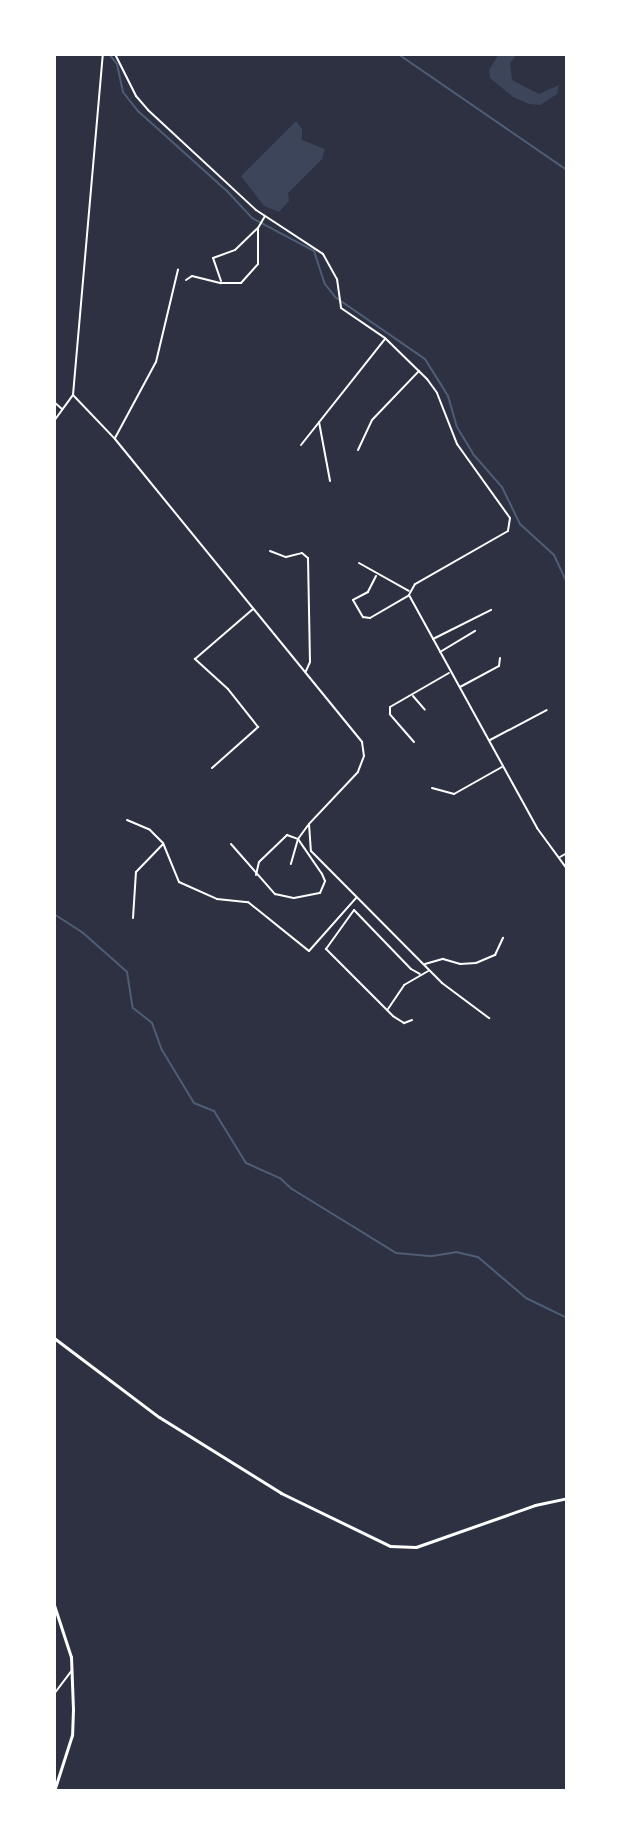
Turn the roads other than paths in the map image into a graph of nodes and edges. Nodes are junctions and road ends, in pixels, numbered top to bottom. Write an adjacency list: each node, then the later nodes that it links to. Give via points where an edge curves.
1 (103, 54): 10 (street)
2 (115, 54): 3 (street, via 148,110)
3 (265, 216): 4 (street); 8 (street, via 323,254 337,277 343,311)
4 (259, 225): 7 (street, via 235,250 213,258); 7 (street, via 258,264 241,283)
5 (178, 270): 15 (street, via 156,362)
6 (186, 280): 7 (street, via 198,276)
7 (221, 283)
8 (385, 338): 9 (street); 14 (street)
9 (420, 371): 17 (street, via 369,424); 22 (street, via 437,393 455,441 511,525)
10 (73, 395): 12 (street); 15 (street)
11 (54, 402): 12 (street)
12 (63, 410): 13 (street)
13 (54, 421)
14 (319, 421): 16 (street); 18 (street)
15 (115, 439): 23 (street)
16 (301, 445)
17 (358, 450)
18 (330, 481)
19 (270, 551): 29 (street, via 308,558)
20 (359, 563): 21 (street)
21 (376, 576): 22 (street); 22 (street, via 368,592 353,600 363,617 370,618)
22 (409, 593): 26 (street)
23 (254, 608): 29 (street); 38 (street, via 195,659 232,693 258,727)
24 (491, 610): 26 (street)
25 (475, 631): 27 (street)
26 (432, 640): 27 (street)
27 (439, 653): 30 (street)
28 (500, 658): 31 (street, via 499,666)
29 (306, 672): 41 (street, via 359,738 364,752 356,775)
30 (450, 673): 31 (street); 32 (street)
31 (459, 687): 35 (street)
32 (412, 695): 33 (street); 36 (street, via 389,711)
33 (425, 710)
34 (547, 710): 35 (street)
35 (488, 740): 37 (street)
36 (414, 742)
37 (503, 767): 39 (street, via 454,794); 48 (street)
38 (212, 768)
39 (432, 788)
40 (127, 820): 43 (street)
41 (309, 824): 42 (street); 52 (street, via 311,851)
42 (298, 839): 49 (street); 51 (street, via 285,837 259,862); 51 (street, via 325,881 320,893 284,897)
43 (163, 843): 45 (street); 46 (street)
44 (231, 844): 51 (street)
45 (167, 850): 46 (street); 52 (street, via 179,882 217,899 248,902 309,951)
46 (157, 851): 53 (street, via 136,872)
47 (567, 853): 48 (street)
48 (559, 858): 50 (street)
49 (291, 864)
50 (567, 869)
51 (256, 876)
52 (357, 897): 55 (street)
53 (133, 918)
54 (503, 938): 55 (street, via 495,955 476,963 443,959)
55 (423, 964): 56 (street)
56 (430, 971): 57 (street); 59 (street)
57 (420, 974): 58 (street, via 391,999); 58 (street, via 354,910 326,952)
58 (387, 1010): 60 (street, via 404,1023)
59 (489, 1018)
60 (412, 1020)
61 (54, 1338): 62 (street, via 159,1417 281,1493 390,1546 416,1547)
62 (567, 1498)
63 (54, 1605): 64 (street)
64 (73, 1670): 65 (street); 66 (street, via 72,1735)
65 (54, 1694)
66 (54, 1791)

